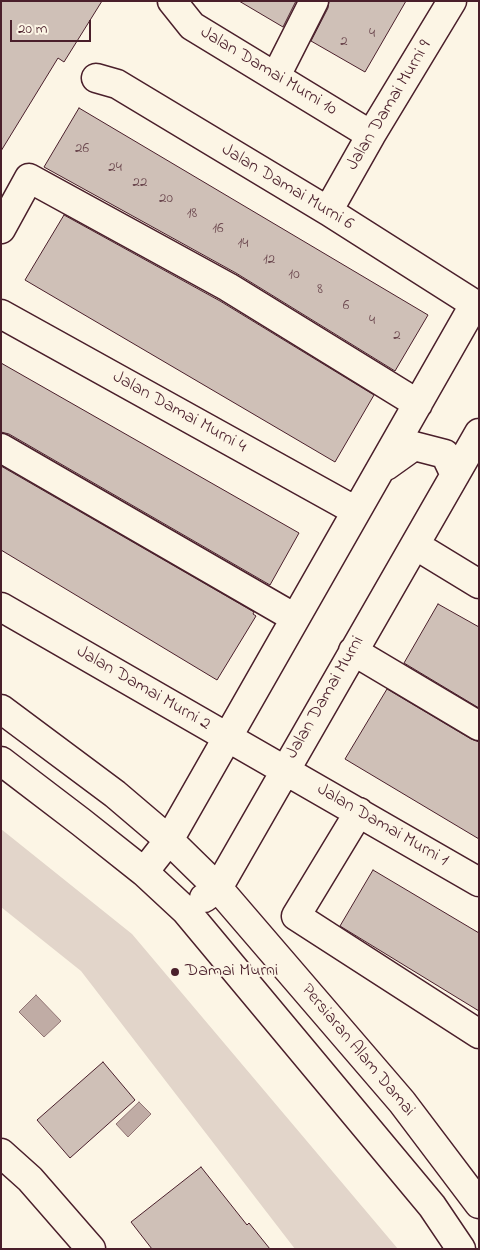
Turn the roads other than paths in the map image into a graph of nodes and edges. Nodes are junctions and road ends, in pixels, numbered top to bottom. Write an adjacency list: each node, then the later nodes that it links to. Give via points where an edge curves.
1 (172, 1): 4 (street, Jalan Damai Murni 10, via 192,26)
2 (314, 1): 4 (street)
3 (452, 1): 6 (street, Jalan Damai Murni 9)
4 (276, 76): 6 (street, Jalan Damai Murni 10)
5 (96, 78): 7 (street, Jalan Damai Murni 6, via 116,84)
6 (371, 135): 7 (street, Jalan Damai Murni 9)
7 (328, 211): 9 (street, Jalan Damai Murni 6)
8 (1, 229): 11 (street, via 29,178 228,287)
9 (477, 306): 11 (street)
10 (1, 314): 16 (street, Jalan Damai Murni 4)
11 (418, 404): 14 (street)
12 (479, 433): 15 (street, Jalan Damai Murni)
13 (1, 448): 20 (street)
14 (380, 469): 15 (street, via 414,446 445,454); 16 (street)
15 (455, 475): 17 (street, Jalan Damai Murni)
16 (356, 511): 20 (street)
17 (415, 545): 18 (street); 21 (street, Jalan Damai Murni)
18 (479, 584)
19 (1, 607): 24 (street, Jalan Damai Murni 2)
20 (295, 618): 24 (street)
21 (354, 651): 23 (street); 26 (street, Jalan Damai Murni)
22 (1, 709): 28 (street, Persiaran Alam Damai, via 115,794)
23 (479, 726)
24 (227, 737): 26 (street, Jalan Damai Murni 2); 28 (street)
25 (1, 761): 29 (street)
26 (286, 769): 27 (street, Jalan Damai Murni 1); 31 (street, Jalan Damai Murni)
27 (359, 812): 30 (street, Jalan Damai Murni 1); 33 (street, via 296,916)
28 (169, 840): 29 (street); 31 (street, Persiaran Alam Damai)
29 (144, 872): 32 (street)
30 (479, 882)
31 (218, 888): 32 (street, Jalan Damai Murni); 35 (street, Persiaran Alam Damai, via 402,1102)
32 (186, 910): 37 (street, via 432,1206)
33 (479, 1034)
34 (1, 1153): 36 (street, via 30,1179)
35 (479, 1204)
36 (91, 1249)
37 (460, 1249)

